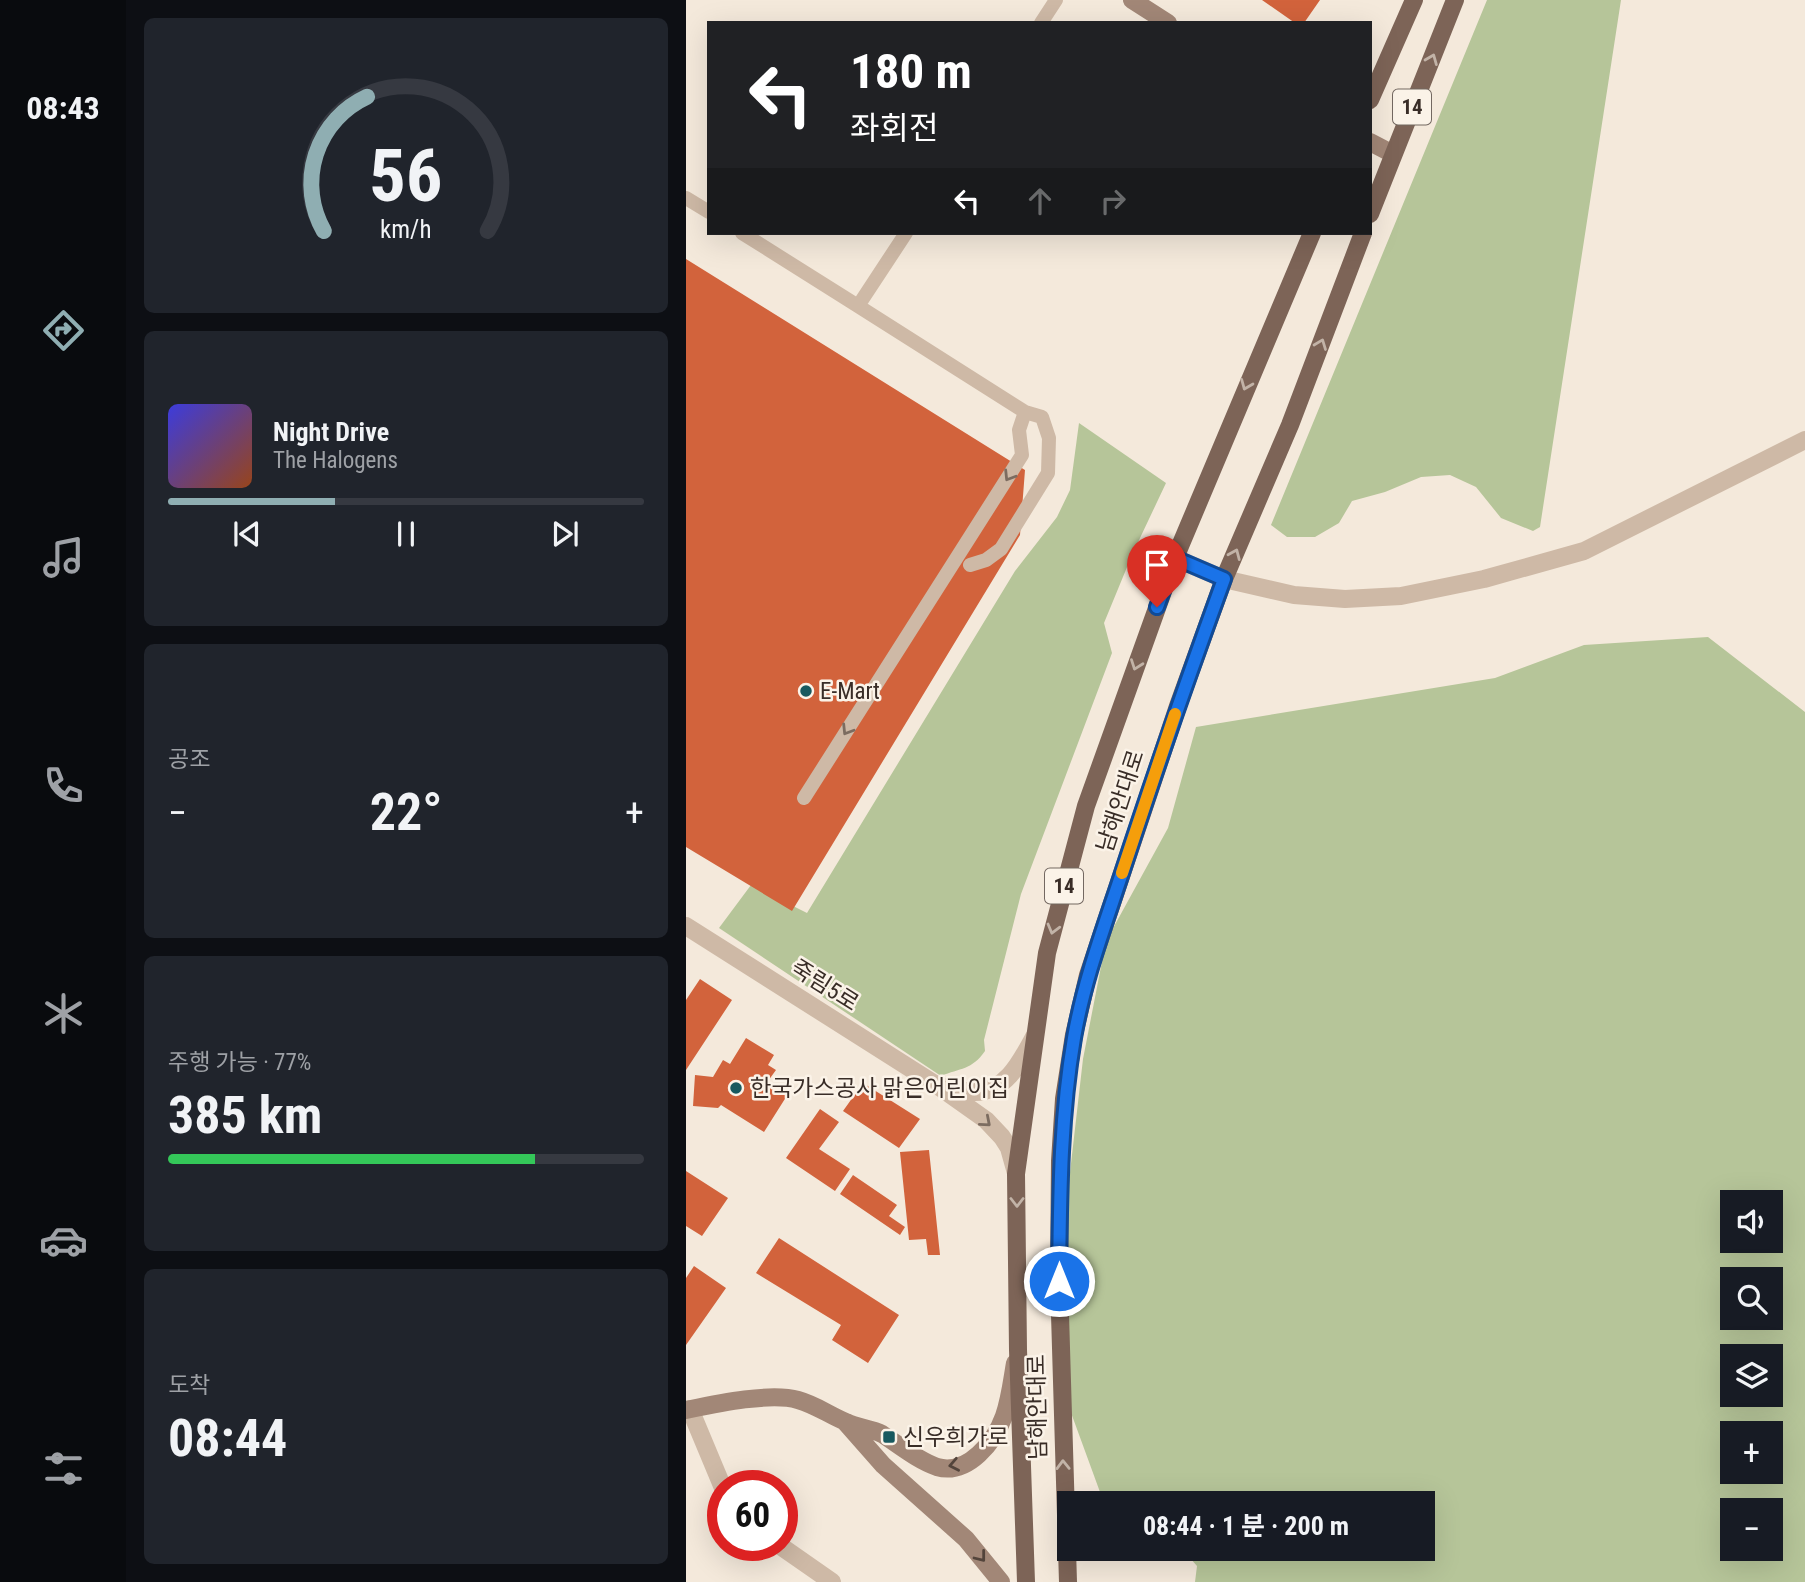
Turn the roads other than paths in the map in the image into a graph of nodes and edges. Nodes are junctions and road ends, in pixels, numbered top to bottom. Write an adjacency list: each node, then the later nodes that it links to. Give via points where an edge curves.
1 (1056, 0): 5 (lane)
2 (1132, 0): 6 (street)
3 (1414, 0): 7 (main road, 14)
4 (1455, 0): 9 (main road, 14, one-way to 4)
5 (1042, 21)
6 (1165, 21)
7 (1372, 95)
8 (1372, 143): 9 (street)
9 (1393, 154): 11 (main road, 14)
10 (686, 198): 12 (lane)
11 (1372, 209)
12 (707, 211)
13 (745, 235): 17 (lane)
14 (905, 235): 17 (lane)
15 (1311, 235): 20 (main road, 남해안대로 / 14, one-way to 20)
16 (1362, 235): 22 (main road, 남해안대로 / 14, one-way to 16, via 1290,425)
17 (858, 306): 18 (lane)
18 (1025, 412): 21 (lane, via 1042,417 1049,438 1048,473 1001,549); 23 (lane, one-way to 23, via 1019,430 1022,455)
19 (1805, 440): 22 (street, via 1584,551 1484,579 1401,596 1345,599)
20 (1175, 558): 22 (street); 25 (main road, 남해안대로 / 14, one-way to 25, via 1086,806 1047,953)
21 (970, 565)
22 (1224, 579): 36 (main road, 남해안대로 / 14, one-way to 22, via 1059,1281 1064,1099 1092,962)
23 (804, 797)
24 (686, 926): 26 (street, 죽림5로)
25 (1037, 1031): 26 (street, via 1018,1068 999,1084 975,1092); 27 (main road, 남해안대로 / 14)
26 (937, 1086): 27 (street, 죽림5로, one-way to 27, via 1002,1137)
27 (1016, 1174): 28 (main road, 남해안대로 / 14, one-way to 28)
28 (1018, 1350): 30 (street, one-way to 30, via 1004,1416 990,1441 974,1459 960,1466 939,1468 879,1433); 35 (main road, 남해안대로 / 14)
29 (688, 1410): 30 (street, via 768,1397 795,1399); 31 (street)
30 (846, 1423): 34 (street, one-way to 34, via 883,1465 966,1539)
31 (715, 1470)
32 (798, 1558): 33 (street)
33 (832, 1582)
34 (1001, 1582)
35 (1026, 1582)
36 (1068, 1582)

